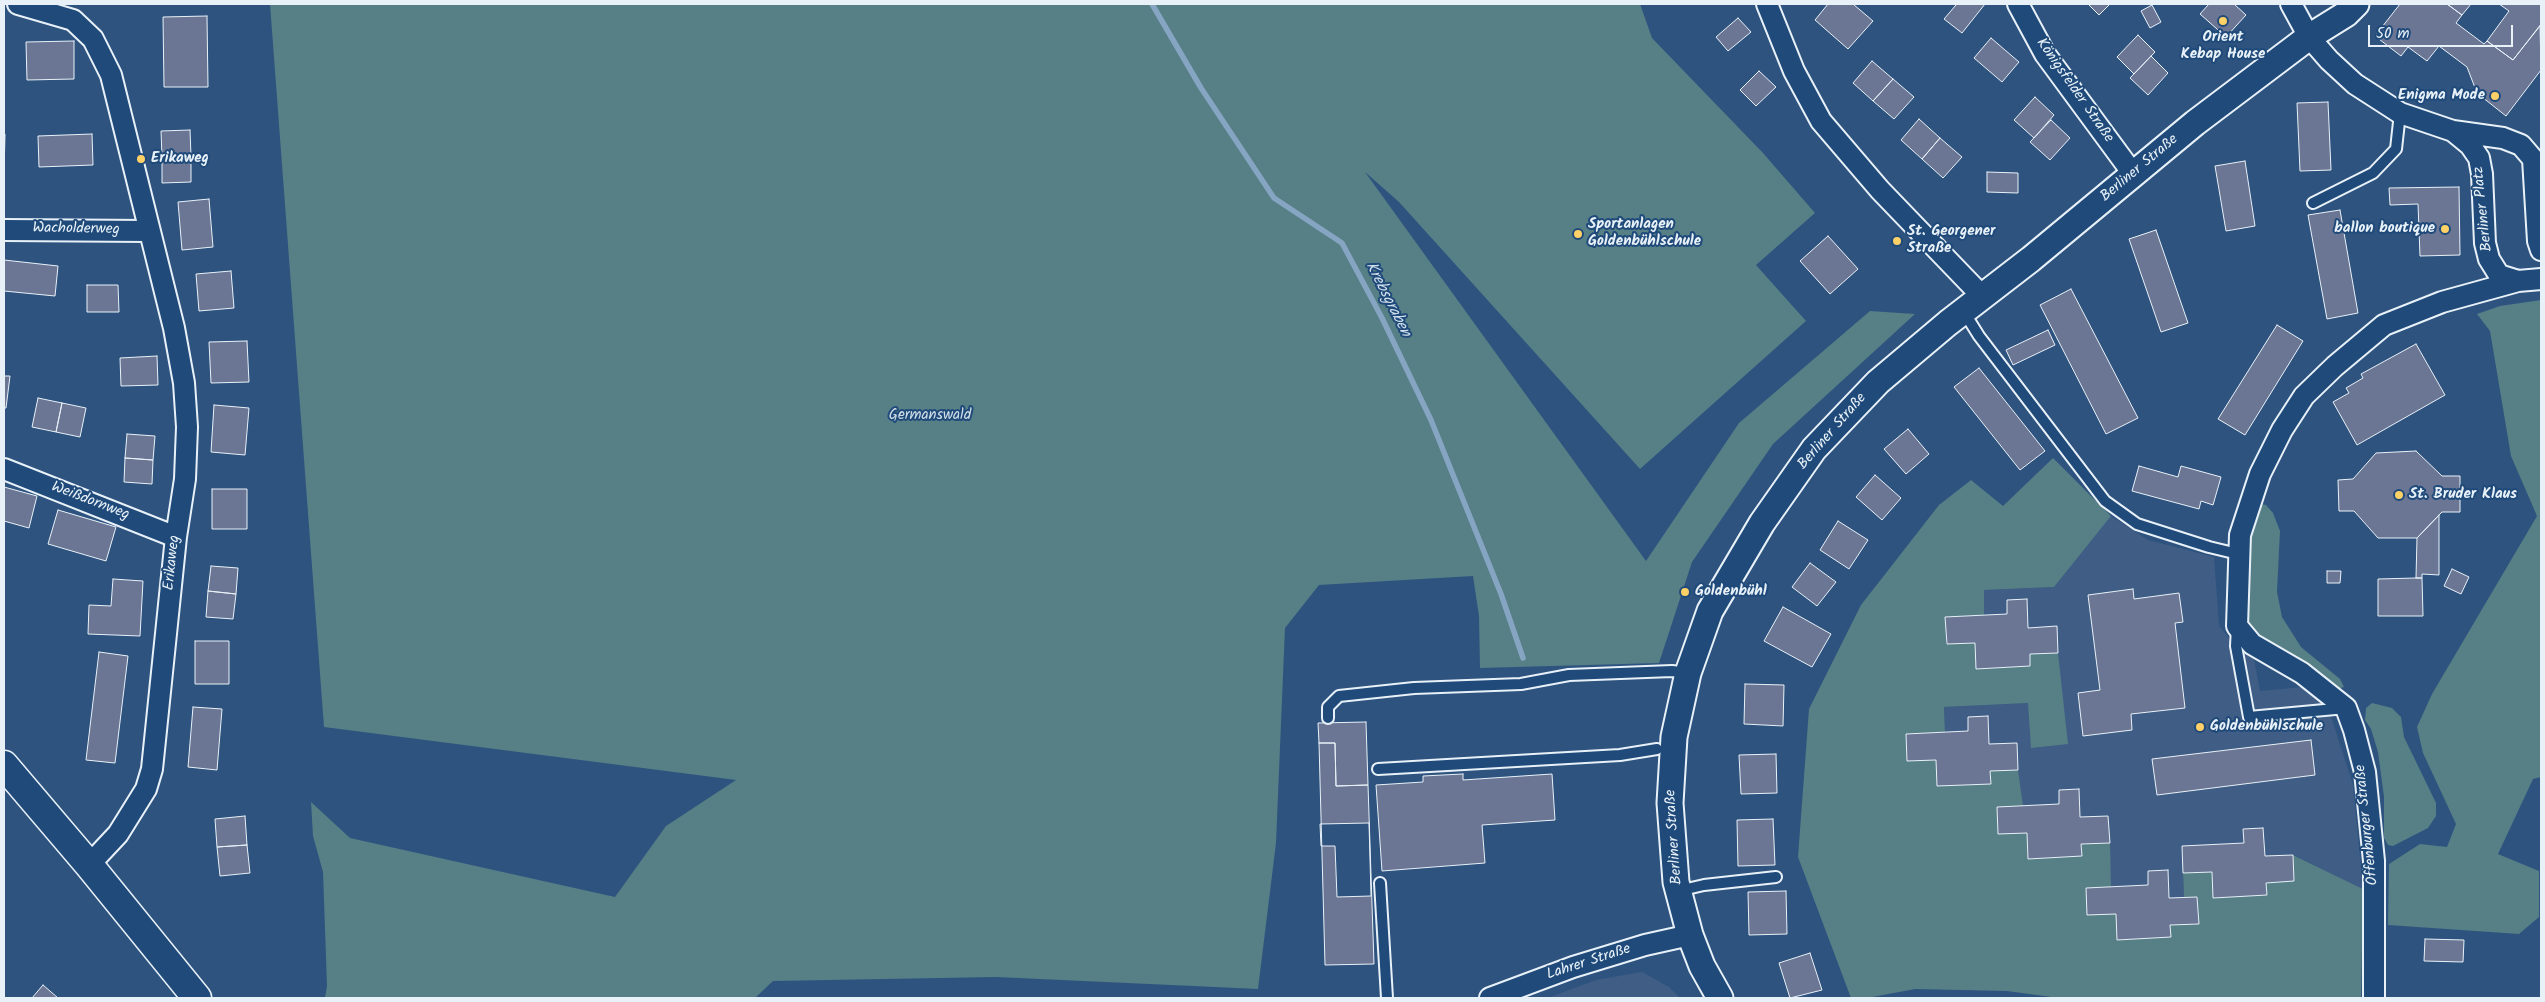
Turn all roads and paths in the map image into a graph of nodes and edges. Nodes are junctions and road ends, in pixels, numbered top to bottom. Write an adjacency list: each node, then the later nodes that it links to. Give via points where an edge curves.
1 (18, 4): 13 (street, Erikaweg, via 73,20 93,39 111,75)
2 (1767, 4): 17 (street, via 1794,71 1821,121 1880,190)
3 (2018, 4): 10 (street, Königsfelder Straße, via 2045,54)
4 (2291, 4): 7 (street, Berliner Platz)
5 (2326, 4): 7 (street, Berliner Straße)
6 (2356, 4): 7 (street, Berliner Straße)
7 (2309, 37): 8 (street, Berliner Platz, via 2355,84); 10 (street, Berliner Straße, via 2195,123)
8 (2400, 112): 9 (street, Berliner Platz); 11 (lane, via 2396,149 2391,155 2373,173)
9 (2453, 131): 14 (street, Berliner Platz, via 2503,138 2521,145 2532,159); 16 (street, Berliner Platz, via 2470,145 2479,158 2489,260 2499,275)
10 (2134, 175): 17 (street, Berliner Straße)
11 (2313, 203)
12 (4, 230): 13 (street, Wacholderweg)
13 (148, 231): 20 (street, Erikaweg, via 174,328 184,383 187,427 185,479)
14 (2541, 250)
15 (2541, 279): 16 (street)
16 (2518, 281): 21 (street, via 2442,302 2384,325 2310,390 2282,430 2260,474 2240,535)
17 (1983, 297): 18 (street, Berliner Straße)
18 (1963, 311): 21 (lane, via 2105,501 2137,524); 23 (street, Berliner Straße, via 1878,382 1814,449 1762,523 1710,611)
19 (4, 469): 20 (street, Weißdornweg)
20 (176, 537): 33 (street, Erikaweg, via 152,769 146,789 118,834)
21 (2238, 554): 22 (street)
22 (2237, 626): 24 (street, via 2252,644 2302,673); 24 (lane, via 2236,646 2249,717)
23 (1688, 673): 25 (lane, via 1569,676 1521,684 1414,688 1339,696 1328,707); 36 (street, Berliner Straße, via 1674,737 1670,803)
24 (2346, 708): 43 (street, Offenburger Straße, via 2365,772 2374,861)
25 (1328, 718)
26 (1524, 748): 29 (lane)
27 (1657, 749): 29 (lane)
28 (1465, 752): 30 (lane)
29 (1524, 759): 30 (lane)
30 (1466, 763): 32 (lane, via 1418,762)
31 (4, 765): 33 (main road)
32 (1378, 769)
33 (89, 864): 39 (main road)
34 (1776, 877): 36 (lane)
35 (1380, 882): 40 (lane)
36 (1678, 890): 37 (street, Berliner Straße)
37 (1690, 935): 38 (street, Lahrer Straße, via 1645,945); 42 (street, Berliner Straße)
38 (1514, 993): 41 (street, Lahrer Straße)
39 (197, 998)
40 (1386, 998)
41 (1490, 998)
42 (1720, 998)
43 (2374, 998)

